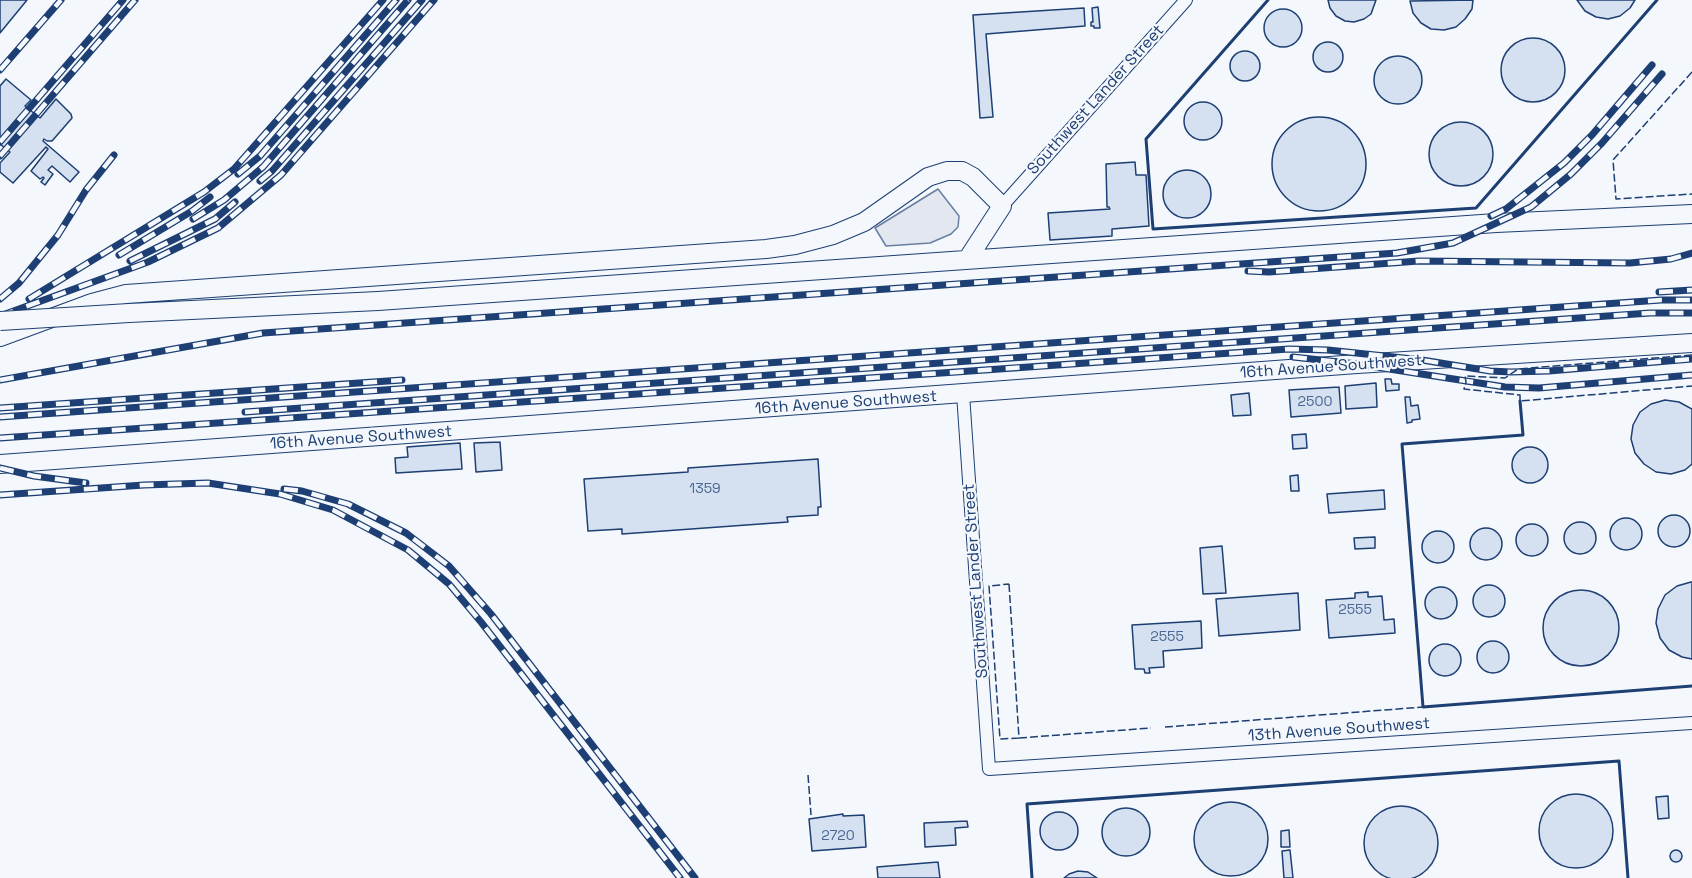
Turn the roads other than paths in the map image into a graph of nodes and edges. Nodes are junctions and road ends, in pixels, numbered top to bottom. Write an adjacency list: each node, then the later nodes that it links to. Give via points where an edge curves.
1 (1186, 0): 2 (street, Southwest Lander Street)
2 (1002, 206): 4 (street, Southwest Lander Street); 6 (street, via 973,177 962,171 947,171 928,177 864,222 795,245 126,294)
3 (1692, 214): 4 (street, via 1496,223)
4 (967, 260): 5 (street, bridge, via 378,301)
5 (0, 321)
6 (0, 337)
7 (1692, 343): 8 (street, 16th Avenue Southwest)
8 (963, 394): 9 (street, 16th Avenue Southwest); 11 (street, Southwest Lander Street)
9 (0, 464)
10 (1692, 723): 11 (street, 13th Avenue Southwest)
11 (989, 769)

